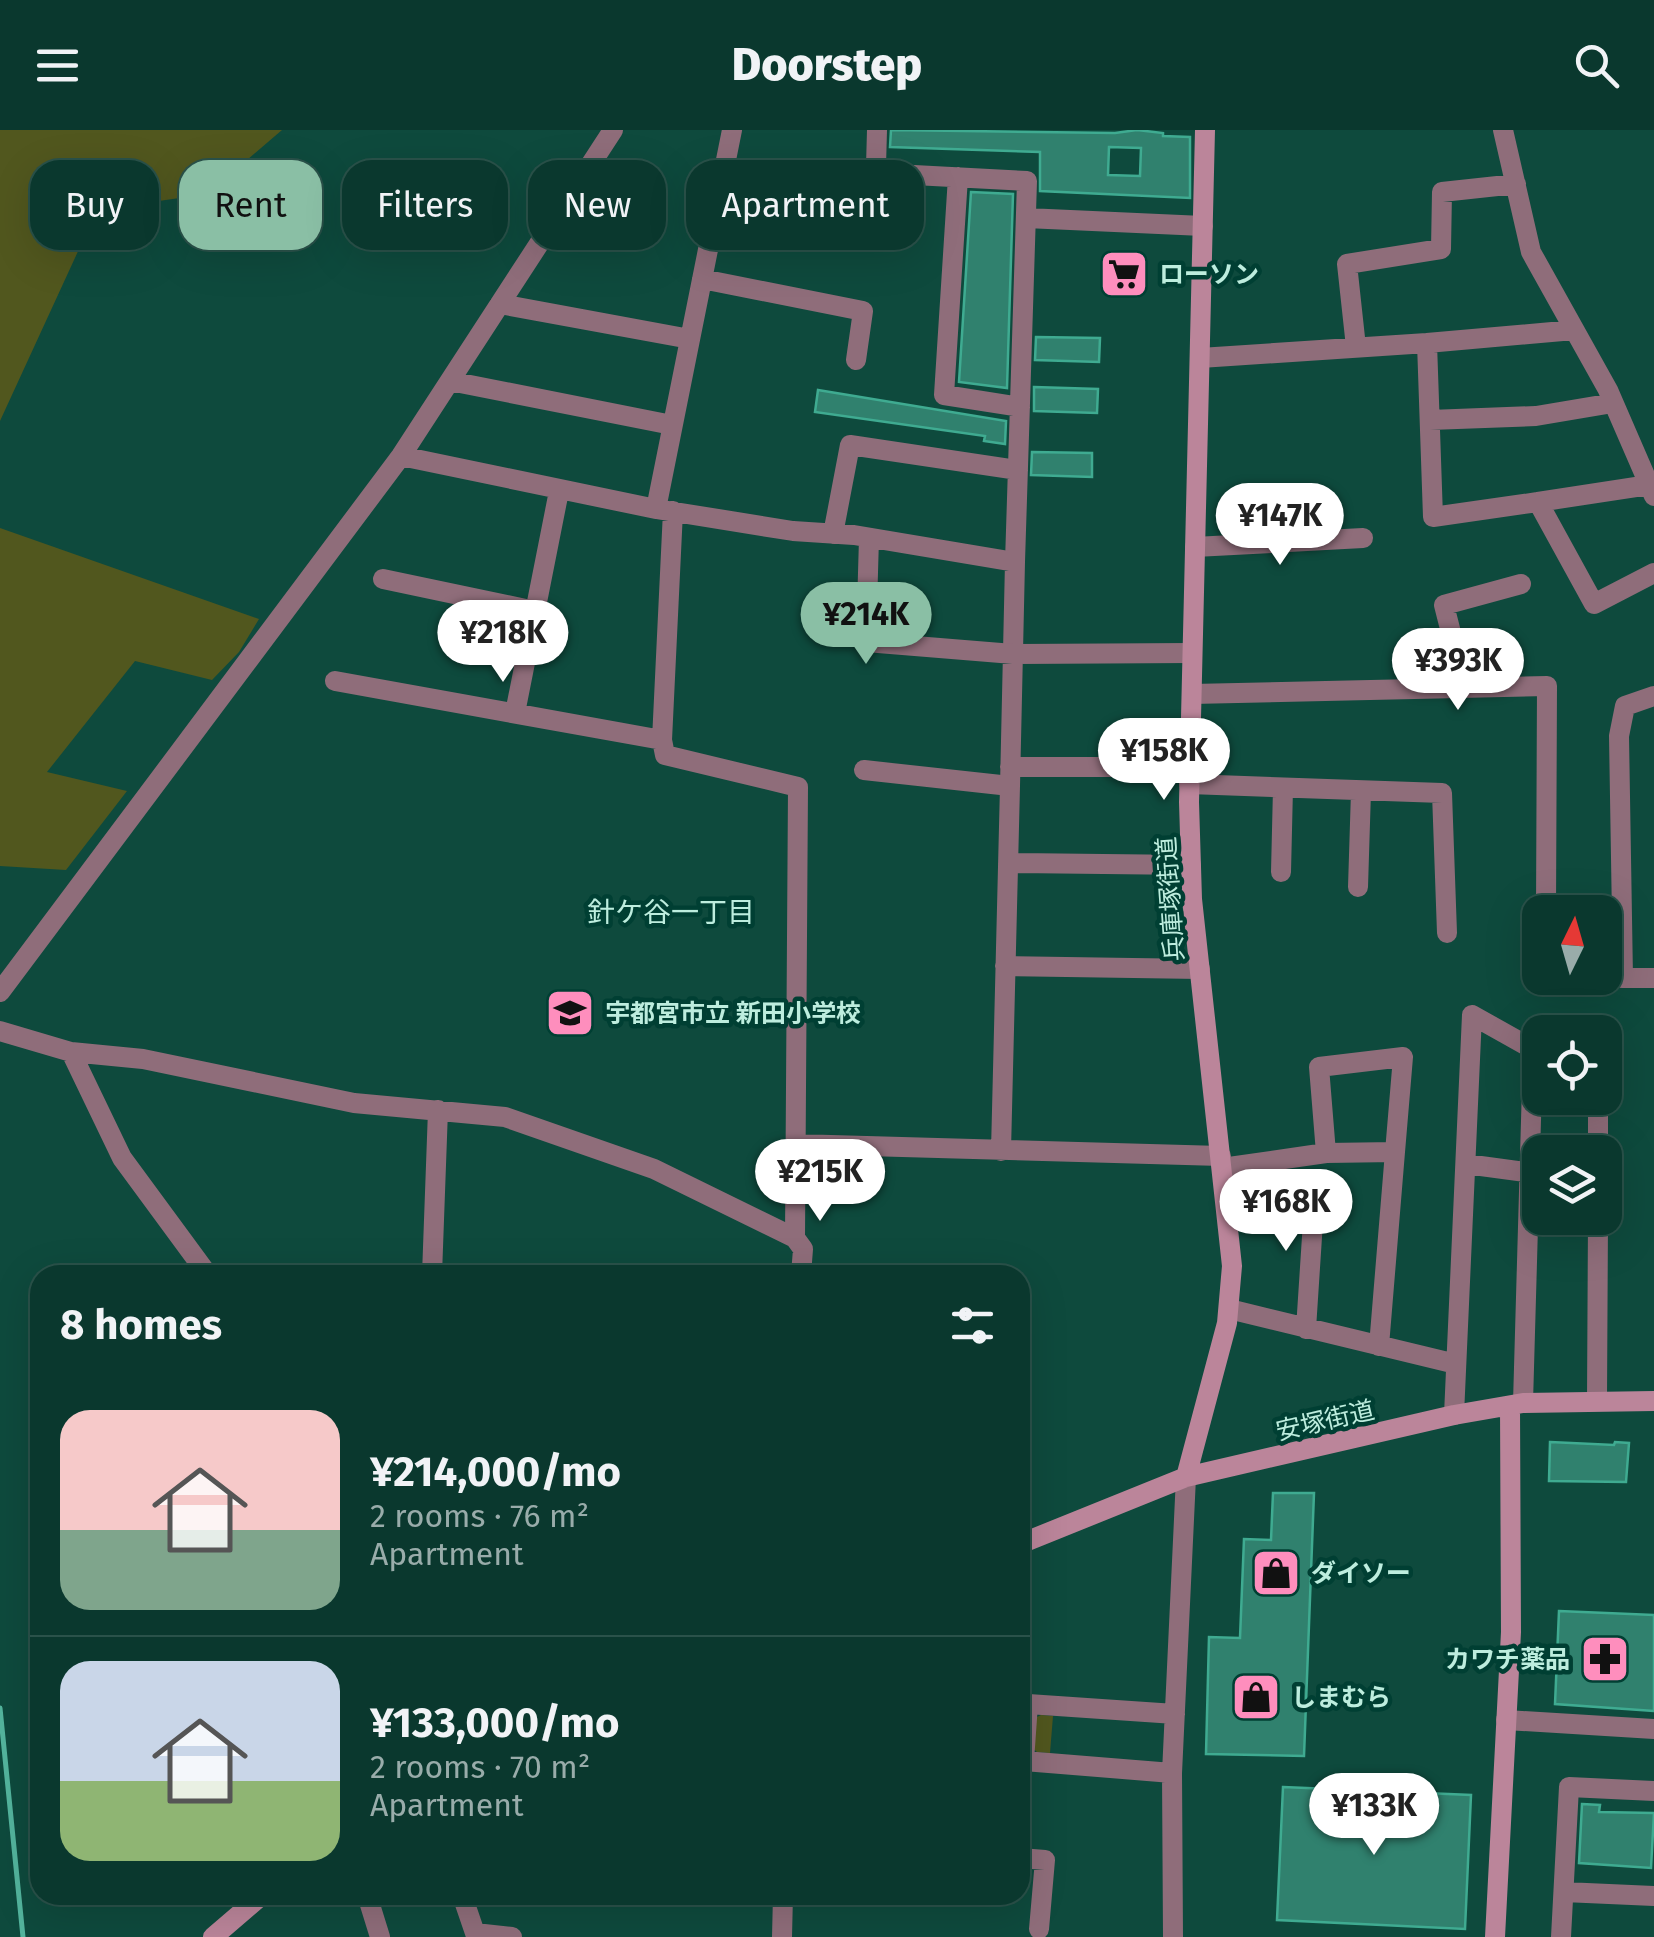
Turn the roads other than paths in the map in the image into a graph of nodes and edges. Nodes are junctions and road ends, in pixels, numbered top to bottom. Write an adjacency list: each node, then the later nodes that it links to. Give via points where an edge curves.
1 (613, 130): 13 (street)
2 (732, 130): 12 (street)
3 (877, 130): 6 (street)
4 (1206, 130): 11 (street, 兵庫塚街道)
5 (1503, 130): 9 (street)
6 (876, 160)
7 (924, 176): 8 (street)
8 (958, 178): 10 (street, via 1028,181); 22 (street, via 944,395)
9 (1516, 184): 14 (street, via 1532,252); 17 (street, via 1442,192 1441,249 1347,264)
10 (1026, 218): 11 (street); 22 (street)
11 (1203, 226): 18 (street, 兵庫塚街道)
12 (702, 279): 15 (street); 19 (street, via 863,311)
13 (500, 304): 15 (street); 20 (street)
14 (1574, 330): 16 (street); 21 (street)
15 (690, 338): 24 (street)
16 (1427, 343): 17 (street); 23 (street)
17 (1356, 347): 18 (street)
18 (1200, 358): 34 (street, 兵庫塚街道)
19 (856, 360)
20 (450, 381): 24 (street); 25 (street)
21 (1613, 403): 23 (street, via 1536,416); 28 (street)
22 (1020, 407): 26 (street)
23 (1430, 420): 29 (street, via 1433,518)
24 (672, 425): 30 (street)
25 (401, 456): 27 (street); 64 (street)
26 (1018, 470): 31 (street, via 850,445); 35 (street)
27 (559, 490): 30 (street); 39 (street)
28 (1652, 490): 29 (street)
29 (1538, 502): 36 (street, via 1594,604)
30 (664, 510): 31 (street); 47 (street)
31 (833, 534): 32 (street)
32 (869, 538): 35 (street); 41 (street, via 866,642)
33 (1363, 538): 34 (street)
34 (1195, 547): 40 (street, 兵庫塚街道)
35 (1015, 562): 41 (street)
36 (1654, 574)
37 (383, 579): 39 (street)
38 (1521, 584): 43 (street, via 1444,605)
39 (535, 611): 46 (street)
40 (1192, 653): 41 (street); 44 (street, 兵庫塚街道)
41 (1014, 654): 49 (street)
42 (336, 680): 46 (street)
43 (1464, 688): 44 (street); 57 (street, via 1547,686)
44 (1192, 694): 50 (street, 兵庫塚街道)
45 (1654, 696): 58 (street, via 1625,706)
46 (515, 712): 47 (street)
47 (662, 740): 69 (street, via 665,754 798,787)
48 (864, 770): 49 (street)
49 (1010, 776): 50 (street); 53 (street)
50 (1190, 776): 51 (street); 54 (street, 兵庫塚街道)
51 (1283, 788): 52 (street); 55 (street)
52 (1361, 791): 56 (street); 59 (street, via 1442,793)
53 (1008, 863): 54 (street); 60 (street)
54 (1191, 865): 61 (street, 兵庫塚街道)
55 (1281, 872)
56 (1358, 887)
57 (1546, 895)
58 (1616, 895)
59 (1447, 933)
60 (1005, 966): 61 (street); 70 (street)
61 (1200, 969): 73 (street, 兵庫塚街道)
62 (1622, 977): 63 (street)
63 (1654, 978)
64 (0, 992)
65 (0, 1031): 67 (street)
66 (1522, 1043): 74 (street, via 1472,1015)
67 (70, 1052): 68 (street, via 143,1059 354,1103); 80 (street, via 122,1158)
68 (438, 1110): 79 (street, via 505,1118 654,1170); 81 (street)
69 (795, 1144): 70 (street); 79 (street)
70 (1002, 1150): 73 (street)
71 (1395, 1152): 72 (street); 72 (street, via 1403,1057 1319,1066); 85 (street)
72 (1326, 1153): 73 (street)
73 (1222, 1162): 76 (street, 兵庫塚街道)
74 (1466, 1164): 75 (street); 86 (street)
75 (1522, 1172)
76 (1228, 1221): 83 (street, 兵庫塚街道); 84 (street, via 1314,1206)
77 (1530, 1235): 89 (street)
78 (1598, 1235): 87 (street)
79 (795, 1238): 82 (street)
80 (201, 1265)
81 (432, 1265)
82 (802, 1265)
83 (1229, 1309): 84 (street); 91 (street, 兵庫塚街道)
84 (1306, 1329): 85 (street)
85 (1379, 1346): 86 (street)
86 (1456, 1364): 90 (street)
87 (1597, 1400): 88 (street, 安塚街道); 89 (street, 安塚街道)
88 (1654, 1401)
89 (1516, 1404): 90 (street, 安塚街道); 95 (street)
90 (1454, 1416): 91 (street, 安塚街道)
91 (1186, 1478): 92 (street, 安塚街道); 94 (street)
92 (1030, 1540)
93 (1030, 1704): 94 (street)
94 (1175, 1714): 98 (street)
95 (1506, 1720): 96 (street); 113 (street)
96 (1654, 1728)
97 (1030, 1761): 98 (street)
98 (1172, 1772): 112 (street)
99 (1654, 1791): 101 (street, via 1568,1787)
100 (1030, 1859): 107 (street, via 1045,1860)
101 (1564, 1892): 102 (street); 114 (street)
102 (1654, 1896)
103 (250, 1905): 108 (street)
104 (371, 1905): 109 (street)
105 (465, 1905): 110 (street, via 475,1933)
106 (783, 1905): 111 (street)
107 (1039, 1929)
108 (213, 1937)
109 (380, 1937)
110 (512, 1937)
111 (782, 1937)
112 (1173, 1937)
113 (1495, 1937)
114 (1562, 1937)

